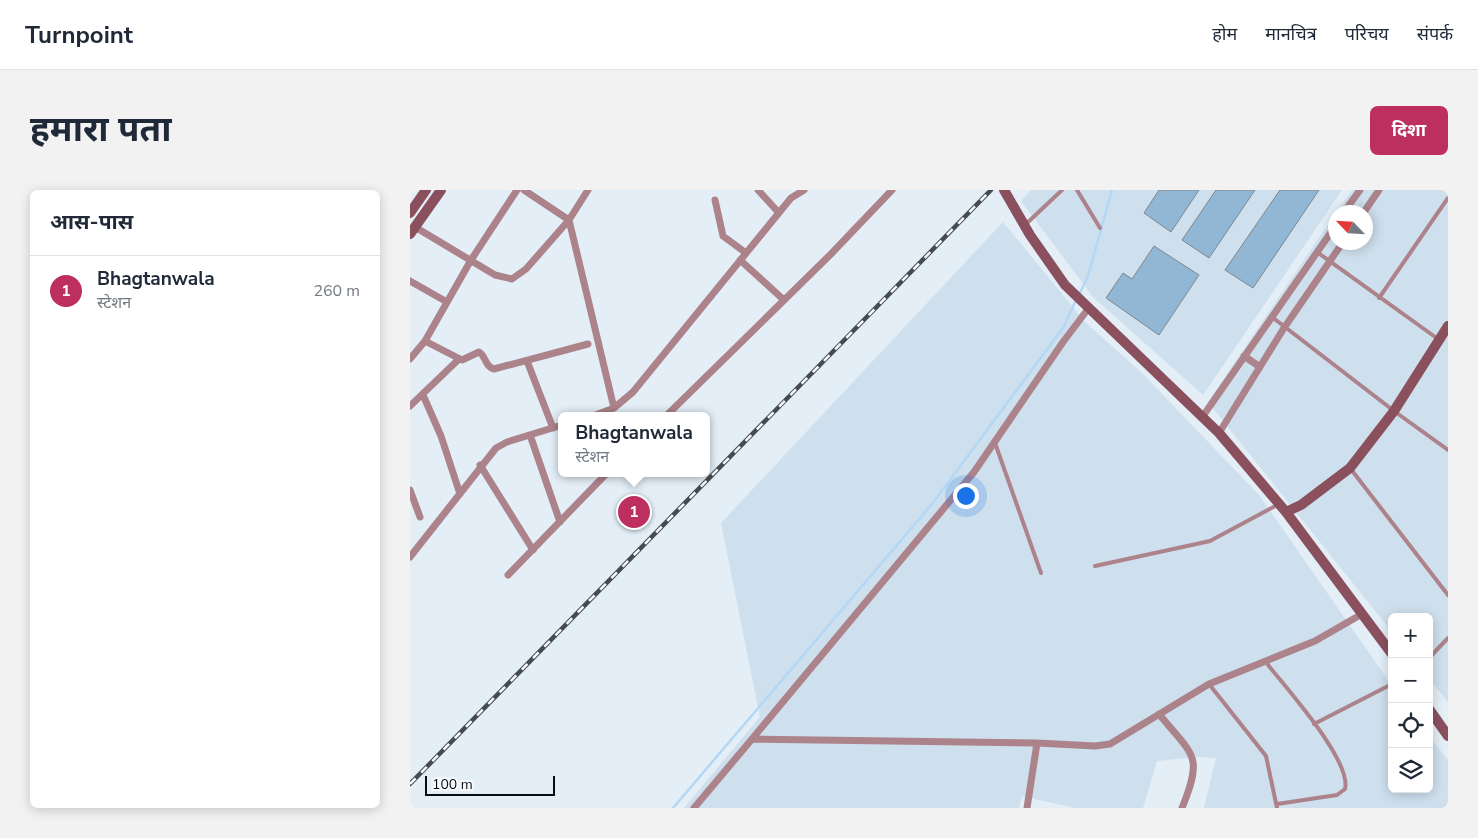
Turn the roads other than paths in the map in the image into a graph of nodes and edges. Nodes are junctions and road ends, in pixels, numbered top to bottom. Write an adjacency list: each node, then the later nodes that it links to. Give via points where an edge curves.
1 (441, 190): 23 (street)
2 (517, 190): 28 (street)
3 (524, 190): 20 (street)
4 (588, 190): 20 (street)
5 (758, 190): 19 (street)
6 (804, 190): 19 (street, via 791,198)
7 (892, 190): 33 (street)
8 (1004, 190): 21 (street)
9 (1062, 190): 21 (lane)
10 (1077, 190): 22 (lane)
11 (1360, 190): 16 (street)
12 (1379, 190): 17 (street)
13 (423, 191): 18 (street)
14 (1448, 198): 32 (lane)
15 (715, 200): 27 (street, via 723,236)
16 (1349, 205)
17 (1369, 205)
18 (410, 213)
19 (779, 213): 27 (street)
20 (569, 220): 28 (street, via 526,269 512,279 495,274); 49 (street)
21 (1024, 226): 35 (street, via 1066,285)
22 (1100, 228)
23 (413, 230): 28 (street)
24 (1328, 236): 26 (street)
25 (1338, 250): 30 (street)
26 (1317, 252): 30 (lane); 36 (street)
27 (746, 253): 29 (street)
28 (471, 260): 34 (street)
29 (740, 260): 33 (street); 49 (street, via 633,392)
30 (1329, 263): 32 (lane); 38 (street)
31 (410, 281): 34 (street)
32 (1379, 298): 39 (lane)
33 (784, 300): 52 (street)
34 (447, 302): 40 (street)
35 (1086, 307): 53 (street); 58 (street)
36 (1272, 317): 38 (lane); 42 (street)
37 (1448, 326): 39 (street)
38 (1284, 328): 46 (street); 50 (lane)
39 (1438, 339): 50 (street)
40 (425, 341): 43 (street); 44 (street)
41 (588, 344): 45 (street)
42 (1244, 356): 46 (street); 53 (street)
43 (410, 359)
44 (459, 359): 45 (street, via 464,360 479,352 494,369); 47 (street)
45 (527, 361): 55 (street)
46 (1260, 367): 56 (street)
47 (422, 395): 48 (street); 64 (street, via 441,436)
48 (410, 406)
49 (614, 408): 51 (street)
50 (1394, 411): 59 (lane); 61 (street)
51 (604, 412)
52 (670, 412)
53 (1203, 416): 56 (street)
54 (558, 426): 55 (street)
55 (553, 428): 57 (street)
56 (1219, 433): 65 (street)
57 (530, 435): 60 (street, via 496,448); 68 (street)
58 (995, 443): 72 (lane); 86 (street, via 955,496)
59 (1448, 450)
60 (480, 465): 64 (street); 69 (street)
61 (1350, 468): 66 (street, via 1308,500); 74 (lane)
62 (602, 477): 68 (street)
63 (410, 490): 67 (street)
64 (460, 494): 70 (street)
65 (1279, 504): 66 (street); 71 (lane, via 1210,541)
66 (1286, 512): 75 (street)
67 (420, 517)
68 (560, 522): 69 (street)
69 (533, 550): 73 (street)
70 (410, 557)
71 (1095, 566)
72 (1041, 573)
73 (508, 575)
74 (1448, 595)
75 (1362, 614): 77 (street); 79 (street, via 1315,641)
76 (1448, 638): 78 (lane)
77 (1388, 649)
78 (1433, 654)
79 (1265, 661): 80 (street); 84 (lane)
80 (1209, 684): 82 (street); 88 (lane, via 1266,756)
81 (1388, 686): 84 (lane)
82 (1159, 714): 87 (street, via 1110,744); 91 (street, via 1190,752 1194,762 1195,774)
83 (1433, 714): 85 (street)
84 (1314, 724): 88 (lane, via 1341,761 1346,776 1345,788 1336,795)
85 (1448, 736)
86 (752, 739): 87 (street); 89 (street)
87 (1037, 743): 90 (street)
88 (1277, 806)
89 (694, 808)
90 (1027, 808)
91 (1182, 808)

